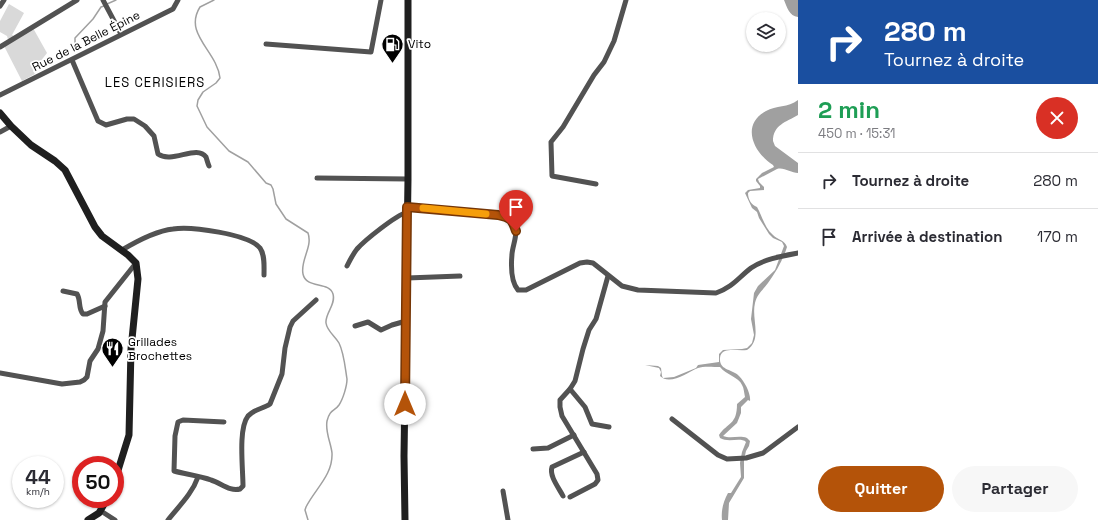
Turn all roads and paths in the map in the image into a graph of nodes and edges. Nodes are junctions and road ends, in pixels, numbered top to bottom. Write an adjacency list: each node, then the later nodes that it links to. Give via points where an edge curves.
1 (4, 0): 8 (street)
2 (77, 0): 11 (street)
3 (103, 0): 9 (street)
4 (178, 0): 9 (street, Rue de la Belle Épine, via 173,9)
5 (381, 0): 10 (street, via 371,52)
6 (408, 0): 19 (main road)
7 (626, 0): 20 (street, via 614,41 604,62 551,142 552,176)
8 (0, 6)
9 (121, 34): 12 (street, Rue de la Belle Épine)
10 (266, 44)
11 (0, 47)
12 (72, 60): 13 (street, Rue de la Belle Épine); 17 (street, via 98,121 106,125 134,119 154,136 158,154 170,158 200,153 205,156)
13 (0, 96)
14 (0, 113): 15 (main road)
15 (11, 126): 16 (street); 22 (main road, via 31,145 65,170 95,227 102,236)
16 (0, 132)
17 (209, 166)
18 (317, 178): 19 (street)
19 (408, 179): 21 (main road)
20 (596, 184)
21 (407, 210): 25 (street, via 358,248); 28 (street, via 498,215 512,220 516,231 512,254 513,280 518,290 526,290 580,263 593,263); 29 (main road)
22 (122, 250): 24 (main road); 26 (street, via 136,242 174,229 221,232 248,240 260,248 264,261)
23 (798, 253): 28 (street, via 761,263 751,268 727,289 716,293 638,290 622,286)
24 (136, 263): 32 (street); 44 (main road, via 138,279 131,349 129,436)
25 (347, 266)
26 (264, 275)
27 (460, 276): 29 (street)
28 (608, 276): 36 (street, via 596,319 589,330 575,381)
29 (407, 278): 33 (main road)
30 (63, 290): 32 (street, via 78,296 83,314)
31 (316, 300): 45 (street, via 293,321 290,327 282,374 270,404 249,415 243,427 243,486 236,490)
32 (104, 306): 35 (street, via 103,331 84,380 62,384)
33 (406, 321): 34 (street, via 380,330 368,322); 53 (main road)
34 (355, 326)
35 (0, 373)
36 (570, 389): 39 (street, via 585,407 592,424); 41 (street, via 562,397 560,407 562,416)
37 (672, 419): 40 (street, via 718,455 728,459 746,458 763,453)
38 (224, 422): 45 (street, via 178,422 174,472)
39 (609, 427)
40 (798, 427)
41 (574, 435): 42 (street, via 548,448); 43 (street)
42 (533, 449)
43 (584, 452): 47 (street, via 552,467 552,475); 48 (street, via 597,474 597,482)
44 (123, 456)
45 (198, 477): 52 (street, via 194,487)
46 (503, 491): 54 (street)
47 (563, 496)
48 (570, 498)
49 (100, 515): 50 (main road); 51 (street)
50 (88, 520)
51 (115, 520)
52 (168, 520)
53 (405, 520)
54 (508, 520)

